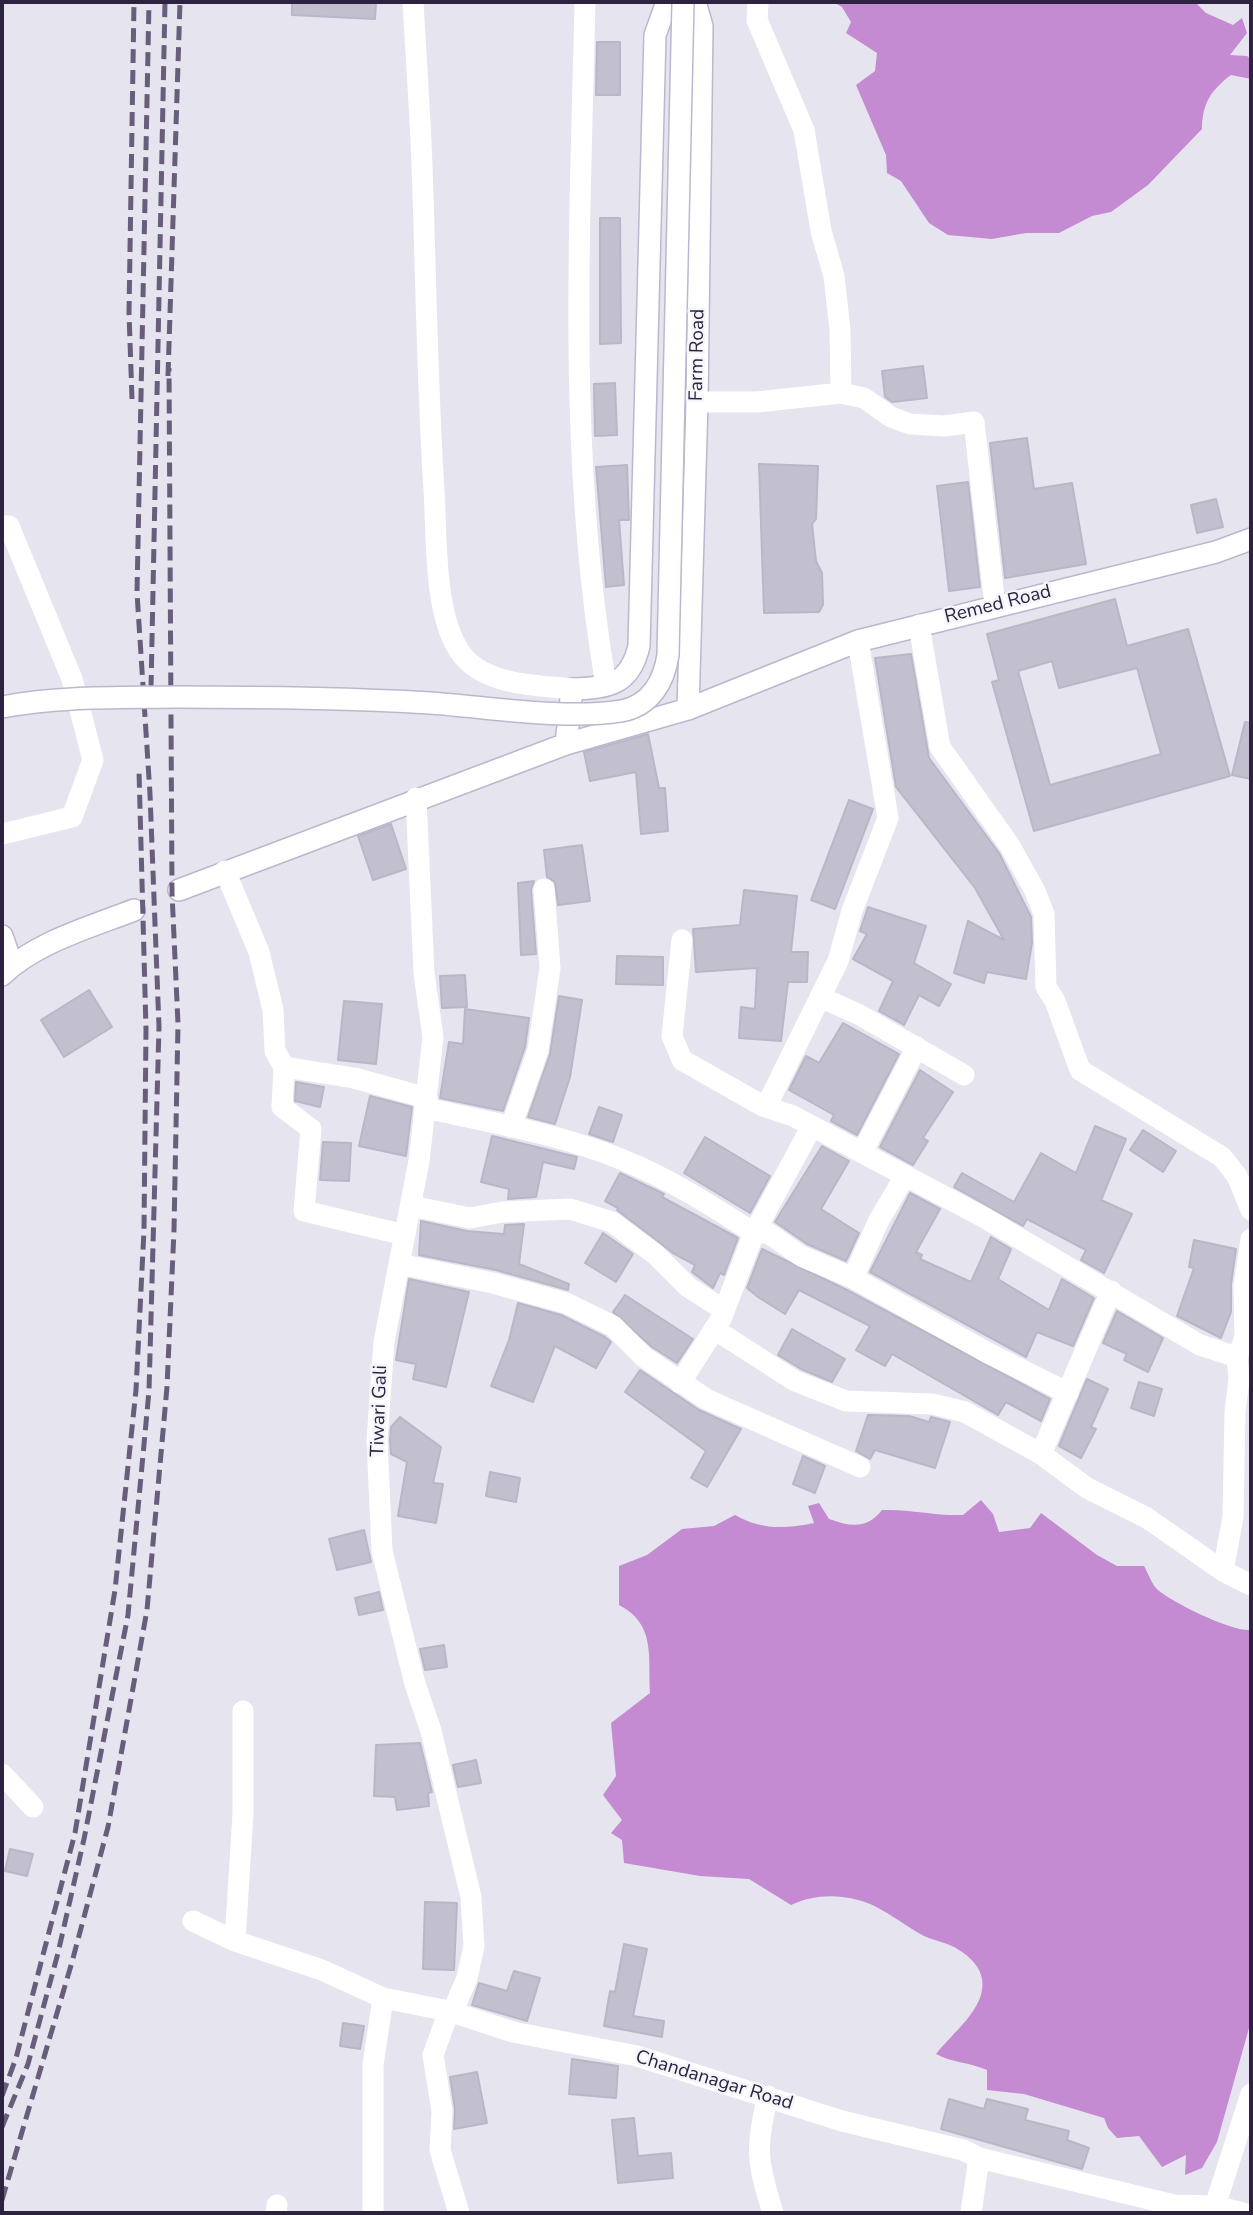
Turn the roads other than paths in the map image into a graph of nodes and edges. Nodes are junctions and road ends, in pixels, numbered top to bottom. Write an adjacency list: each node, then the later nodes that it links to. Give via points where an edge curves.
1 (413, 2): 15 (street, via 428,396 439,573 448,625 464,657 481,670 504,680)
2 (585, 2): 14 (street, via 577,354 595,619)
3 (667, 2): 14 (street, via 655,35 639,646 631,671)
4 (683, 2): 16 (street, bridge, via 668,655 664,677 655,691 623,711 583,713 373,700 223,697 51,698)
5 (695, 2): 8 (street, Farm Road, via 702,26)
6 (758, 2): 7 (street, via 757,20 804,130 821,231 834,276)
7 (841, 393): 8 (street, via 757,402); 11 (street, via 864,398 891,417 911,424 974,422)
8 (697, 402): 17 (street, Farm Road)
9 (2, 526): 20 (street, via 9,526 72,679 93,760 72,817)
10 (1251, 539): 11 (street, Remed Road, via 1216,552)
11 (995, 606): 12 (street, Remed Road)
12 (919, 625): 13 (street, Remed Road); 39 (street, via 940,747 1010,846 1035,891 1044,915 1046,987 1080,1070 1222,1157 1237,1176)
13 (858, 641): 17 (street, Remed Road); 28 (street, via 888,818 838,961)
14 (606, 685): 15 (street)
15 (572, 689): 18 (street)
16 (2, 707)
17 (688, 709): 18 (street, Remed Road)
18 (566, 744): 19 (street, Remed Road)
19 (416, 798): 21 (street, Remed Road); 32 (street, Tiwari Gali, via 422,947 433,1037)
20 (2, 834)
21 (225, 871): 23 (street, Remed Road); 30 (street, via 259,952 273,1010 275,1051)
22 (544, 889): 35 (street, via 550,968 538,1050)
23 (180, 890)
24 (134, 910): 27 (street, via 52,943)
25 (2, 936): 27 (street)
26 (682, 940): 33 (street, via 672,1036 682,1060)
27 (7, 970)
28 (820, 997): 29 (street); 33 (street)
29 (918, 1047): 31 (street); 36 (street)
30 (284, 1068): 32 (street, via 354,1078); 41 (street, via 282,1107 312,1129 304,1211)
31 (964, 1075)
32 (426, 1103): 35 (street); 38 (street, Tiwari Gali)
33 (766, 1107): 34 (street)
34 (812, 1126): 36 (street); 40 (street)
35 (510, 1127): 40 (street, via 621,1159 674,1183)
36 (862, 1153): 37 (street)
37 (905, 1176): 44 (street); 45 (street)
38 (411, 1206): 41 (street, Tiwari Gali); 46 (street, via 470,1219 502,1212 570,1209 612,1222 655,1254 688,1287)
39 (1251, 1210)
40 (754, 1233): 44 (street, via 768,1233 801,1256); 46 (street)
41 (405, 1235): 43 (street, Tiwari Gali)
42 (1251, 1239): 48 (street, via 1244,1286 1245,1338)
43 (399, 1264): 49 (street, via 566,1304 613,1326 644,1357); 61 (street, Tiwari Gali, via 379,1384 382,1550 471,1897 474,1946 467,1979)
44 (853, 1278): 50 (street)
45 (1111, 1291): 48 (street, via 1200,1345); 50 (street)
46 (724, 1310): 47 (street)
47 (714, 1329): 49 (street); 51 (street, via 795,1381 846,1401 933,1404 965,1412)
48 (1237, 1357): 53 (street, via 1233,1517)
49 (680, 1383): 52 (street, via 705,1399)
50 (1068, 1393): 51 (street)
51 (1041, 1454): 53 (street, via 1087,1488 1147,1518)
52 (860, 1467)
53 (1223, 1571): 54 (street)
54 (1251, 1586)
55 (243, 1711): 59 (street, via 243,1814)
56 (2, 1774): 57 (street)
57 (33, 1807)
58 (193, 1921): 59 (street, Chandanagar Road)
59 (235, 1941): 60 (street, Chandanagar Road, via 322,1970)
60 (383, 1998): 61 (street, Chandanagar Road); 67 (street, via 373,2065)
61 (451, 2012): 63 (street, Chandanagar Road, via 513,2032 638,2056); 68 (street, Tiwari Gali, via 433,2055 442,2112 440,2150)
62 (1251, 2094): 65 (street)
63 (768, 2096): 64 (street, Chandanagar Road); 69 (street, via 757,2140)
64 (979, 2158): 66 (street, Chandanagar Road); 70 (street)
65 (1215, 2206): 66 (street, Chandanagar Road); 71 (street, Chandanagar Road)
66 (1175, 2209)
67 (373, 2213)
68 (459, 2213)
69 (773, 2213)
70 (971, 2213)
71 (1243, 2213)

